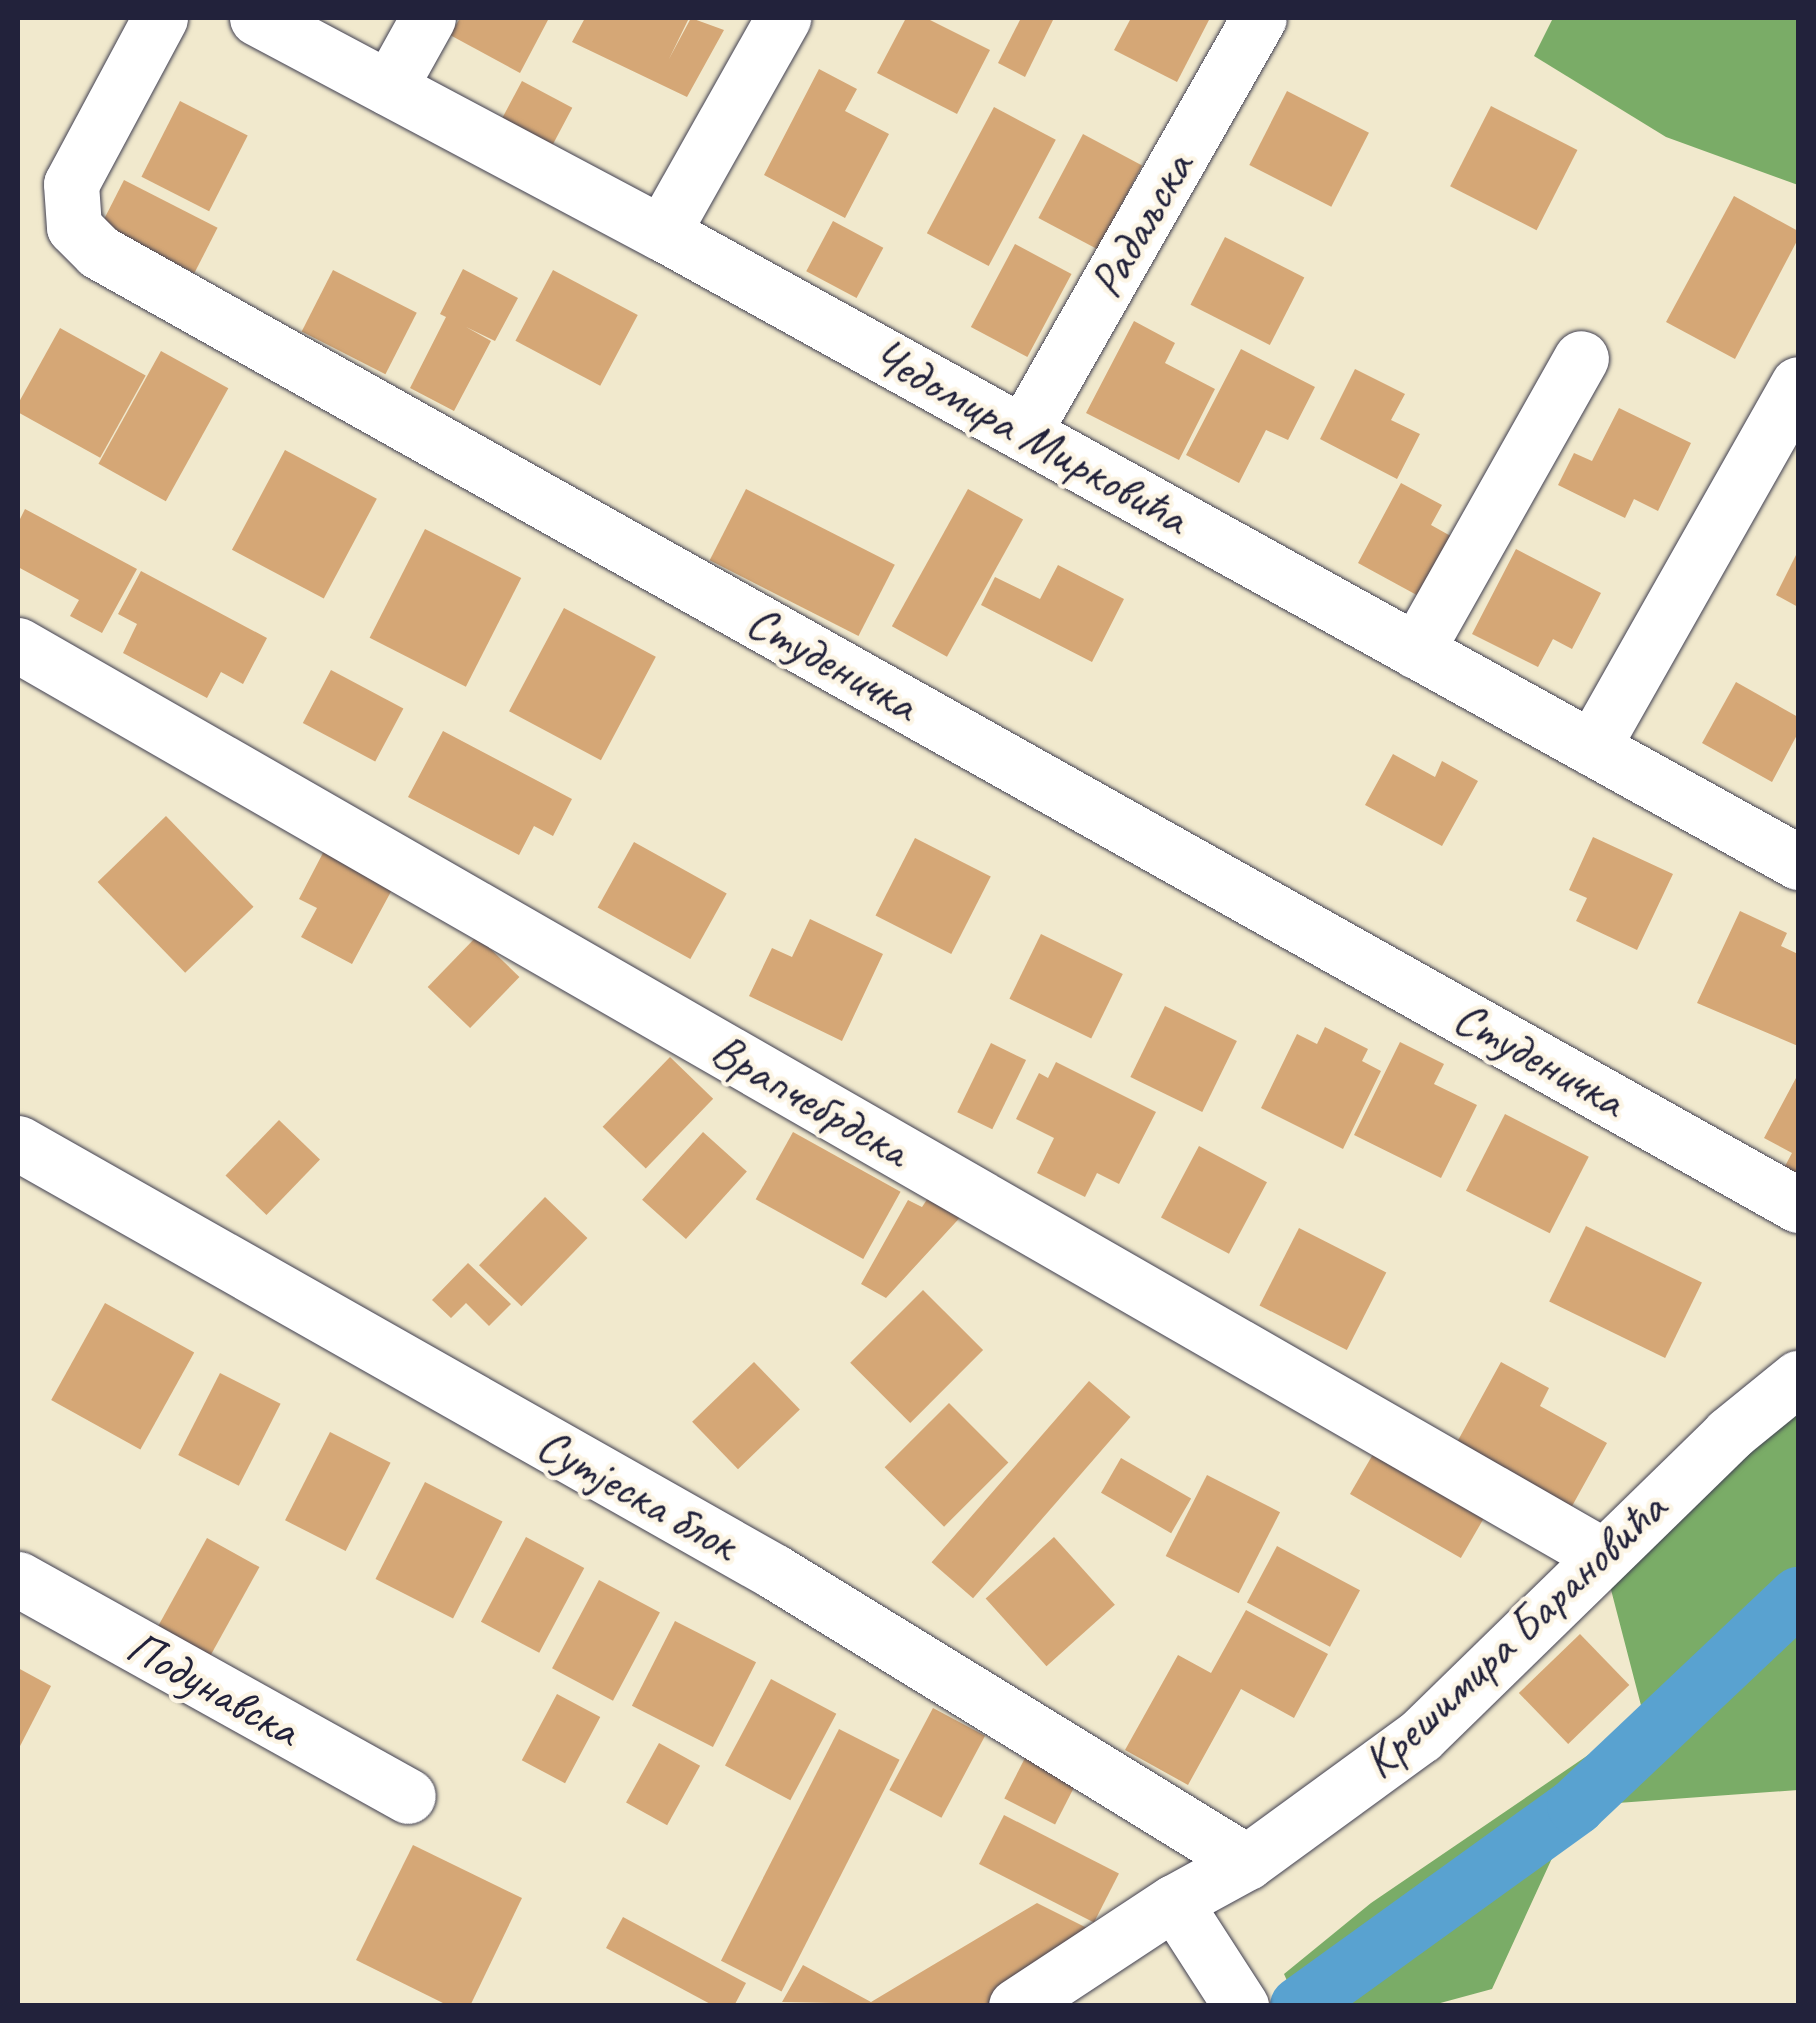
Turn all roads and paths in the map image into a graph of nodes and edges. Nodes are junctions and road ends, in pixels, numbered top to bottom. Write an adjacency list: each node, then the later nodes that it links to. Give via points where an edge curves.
1 (160, 18): 16 (street, Студеничка, via 70,184 74,227 99,252)
2 (257, 18): 6 (street, Чедомира Мирковића)
3 (428, 18): 6 (street)
4 (783, 18): 7 (street)
5 (1259, 18): 10 (street, Радаљска)
6 (389, 88): 7 (street, Чедомира Мирковића)
7 (662, 233): 10 (street, Чедомира Мирковића)
8 (1581, 358): 12 (street)
9 (1798, 384): 13 (street)
10 (1023, 433): 12 (street, Чедомира Мирковића)
11 (18, 645): 18 (street, Врапчебрдска)
12 (1416, 650): 13 (street, Чедомира Мирковића)
13 (1592, 748): 14 (street, Чедомира Мирковића)
14 (1798, 862)
15 (18, 1142): 21 (street, Сутјеска блок, via 775,1572)
16 (1798, 1205)
17 (1798, 1378): 18 (street, Крешимира Барановића, via 1728,1434)
18 (1602, 1555): 21 (street, Крешимира Барановића, via 1420,1736)
19 (18, 1580): 20 (street, Подунавска)
20 (408, 1796)
21 (1246, 1862): 22 (street, Крешимира Барановића)
22 (1174, 1902): 23 (street); 24 (street, Крешимира Барановића)
23 (1238, 2000)
24 (1016, 2006)

